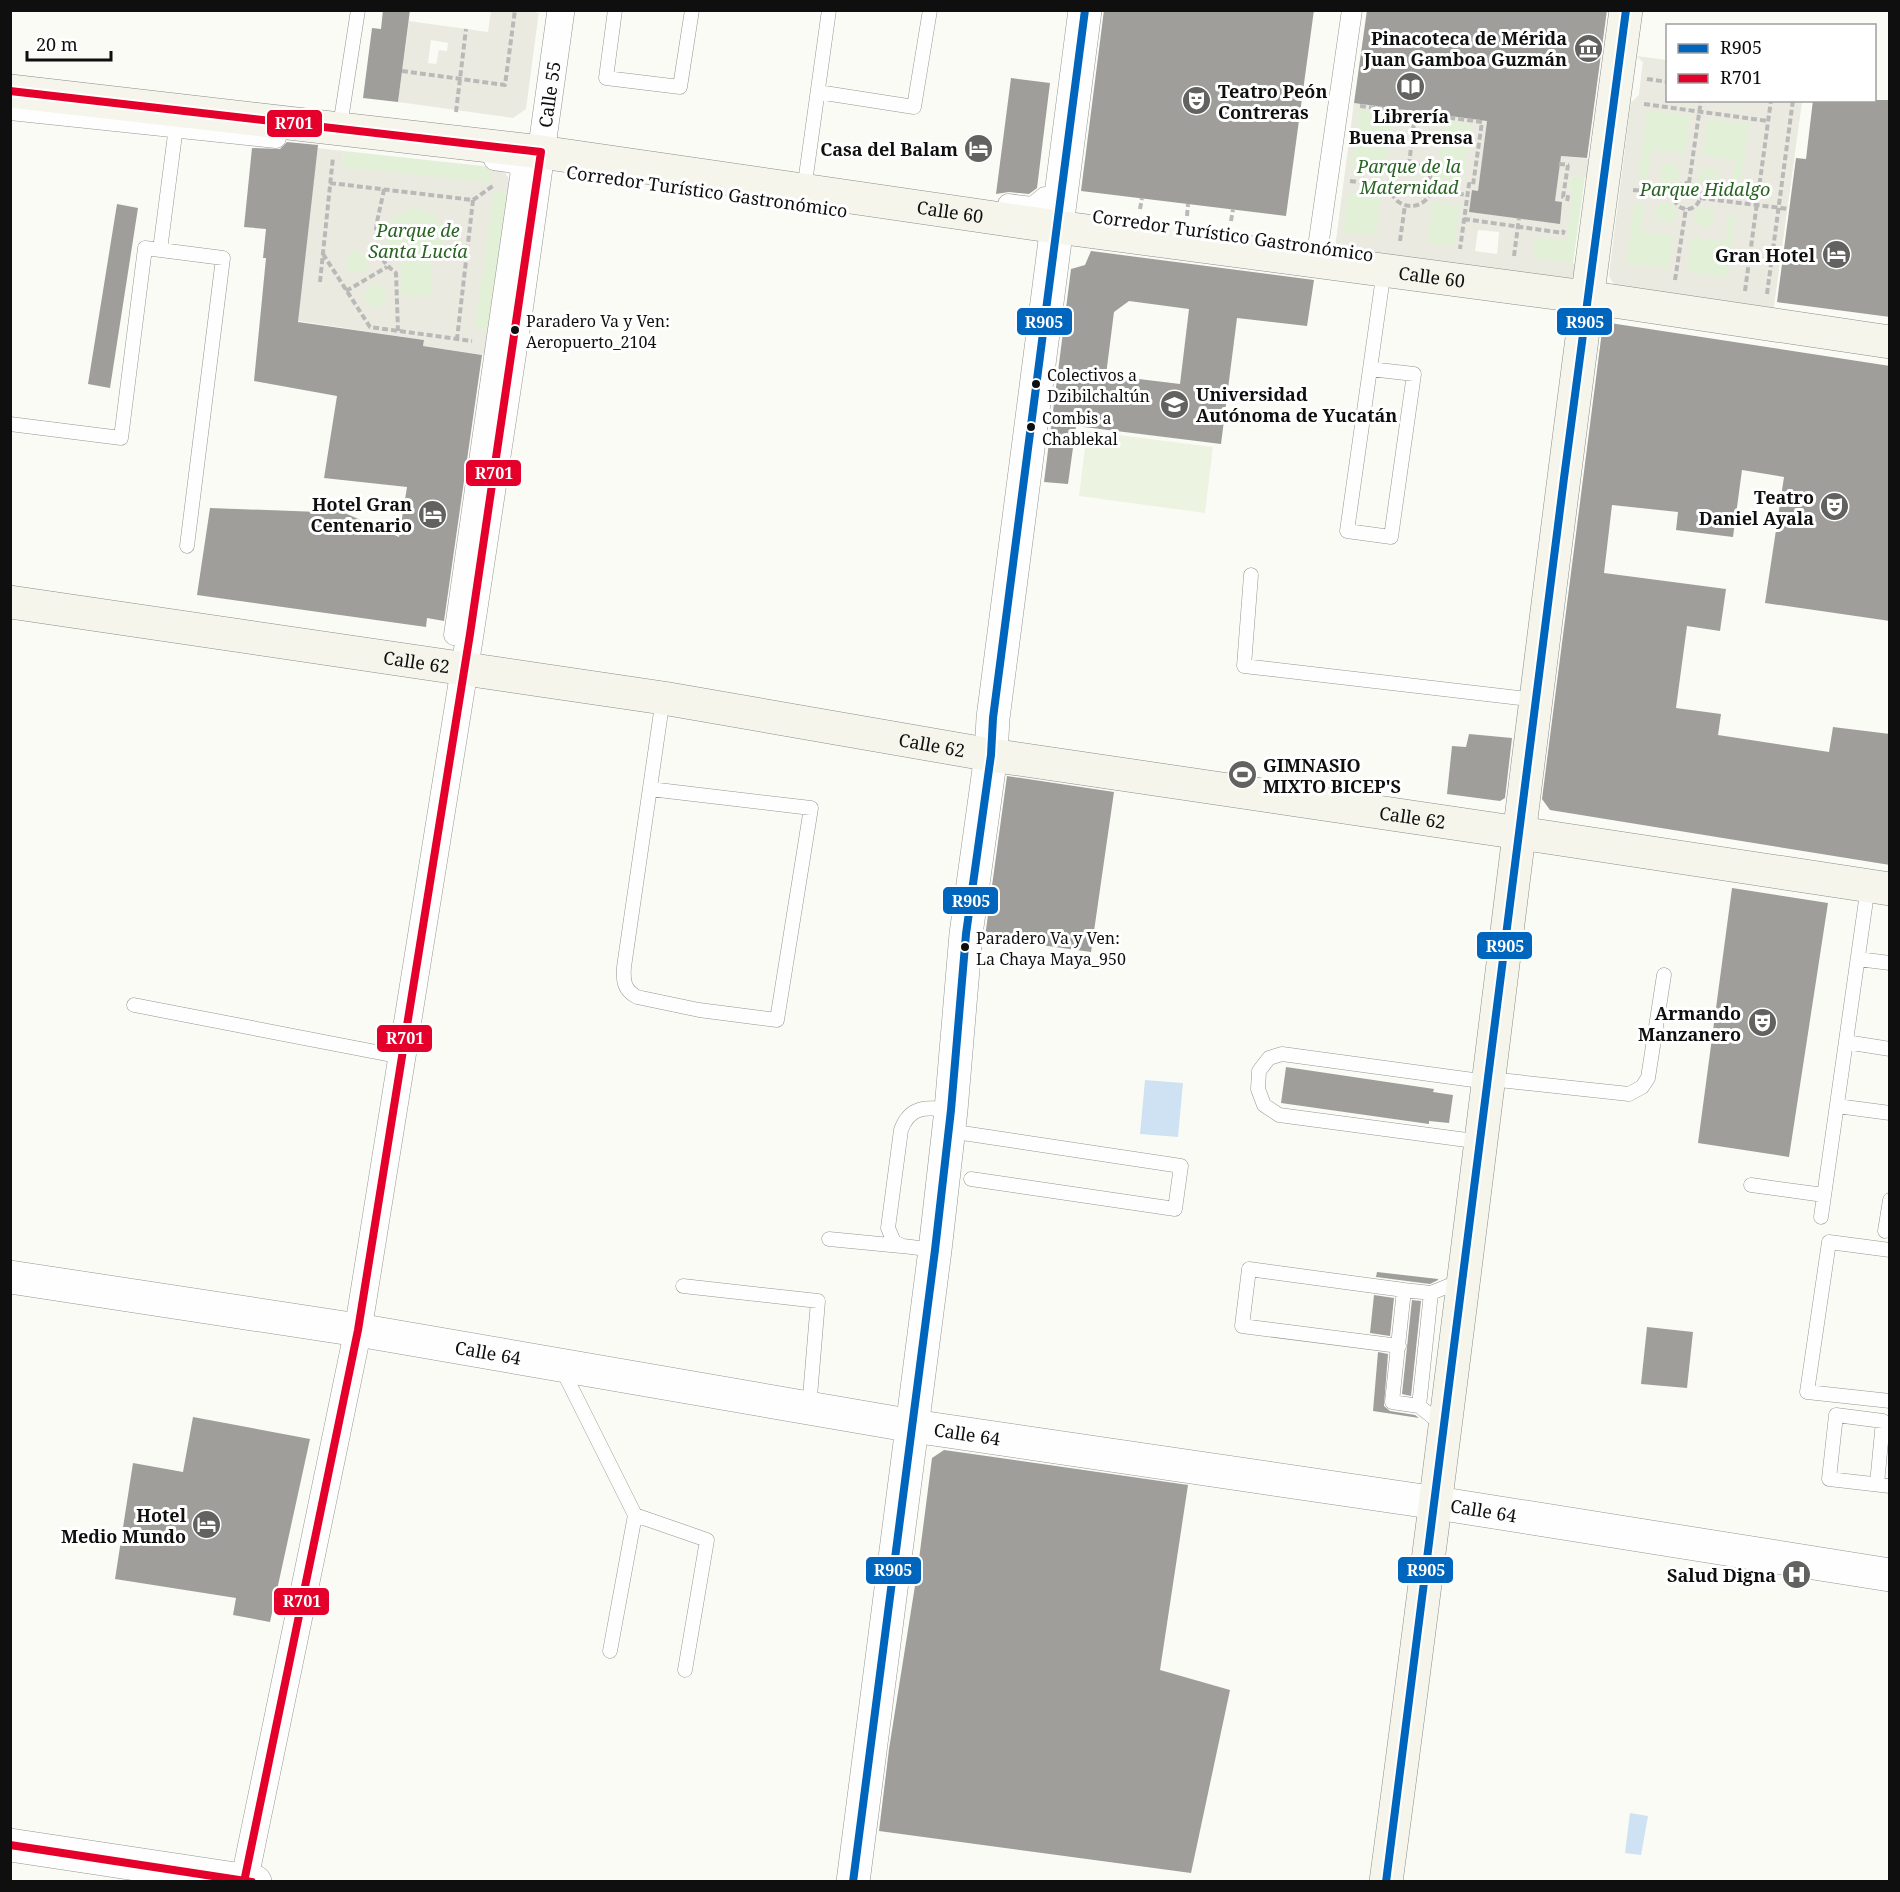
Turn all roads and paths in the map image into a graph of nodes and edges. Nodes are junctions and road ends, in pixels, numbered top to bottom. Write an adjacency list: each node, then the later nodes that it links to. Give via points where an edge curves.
1 (358, 10): 26 (lane)
2 (515, 10): 15 (path, via 505,85)
3 (561, 10): 32 (street, Calle 55)
4 (615, 10): 5 (lane, via 606,78 680,87)
5 (692, 10)
6 (829, 10): 18 (lane)
7 (930, 10): 18 (lane, via 914,107)
8 (1084, 10): 59 (street)
9 (1352, 10): 22 (street)
10 (1626, 10): 69 (main road)
11 (466, 29): 15 (path)
12 (402, 71): 15 (path)
13 (10, 76): 26 (street)
14 (1640, 78): 16 (path)
15 (460, 79): 30 (path)
16 (1666, 82)
17 (10, 91): 28 (main road, Calle 60)
18 (818, 92): 37 (lane)
19 (1701, 102): 25 (path)
20 (1771, 102): 29 (path)
21 (1793, 102): 51 (path)
22 (1339, 103): 27 (path); 35 (street)
23 (1638, 103): 25 (path)
24 (10, 110): 28 (street)
25 (1699, 112): 29 (path); 38 (path)
26 (342, 113): 30 (street)
27 (1415, 114): 33 (path); 45 (path, via 1483,125)
28 (177, 119): 31 (street); 32 (main road, Calle 60); 60 (lane)
29 (1768, 121): 50 (path)
30 (454, 128): 32 (street)
31 (335, 144): 36 (path); 78 (street, via 514,163 521,170)
32 (543, 144): 37 (main road, Calle 60); 87 (street, Calle 55)
33 (1409, 165): 40 (path, via 1395,172); 42 (path, via 1426,171)
34 (1568, 165): 53 (path, via 1563,197 1568,197)
35 (1328, 178): 40 (path); 62 (street)
36 (330, 183): 41 (path); 61 (path)
37 (805, 183): 46 (street, Corredor Turístico Gastronómico, via 1033,207); 59 (main road, Calle 60)
38 (1689, 183): 44 (path, via 1678,187); 47 (path, via 1696,187)
39 (494, 185): 48 (path)
40 (1390, 186): 49 (path, via 1395,198)
41 (384, 189): 48 (path); 64 (path, via 375,247)
42 (1431, 190): 45 (path); 49 (path, via 1424,201)
43 (1643, 191): 44 (path)
44 (1675, 194): 52 (path, via 1679,205)
45 (1468, 195): 56 (path)
46 (1045, 197)
47 (1700, 198): 50 (path); 52 (path, via 1696,205)
48 (473, 200): 76 (path)
49 (1405, 205): 65 (path)
50 (1756, 205): 51 (path); 70 (path)
51 (1779, 207): 54 (path); 73 (path)
52 (1686, 208): 71 (path)
53 (1566, 209)
54 (1790, 209)
55 (1519, 218): 58 (path)
56 (1464, 219): 58 (path); 63 (path)
57 (1565, 221): 58 (path, via 1563,232)
58 (1518, 227): 66 (path)
59 (1063, 232): 62 (main road, Calle 60); 65 (street, Corredor Turístico Gastronómico); 86 (street, Corredor Turístico Gastronómico, via 1033,239 558,169 550,173); 90 (street, via 993,718)
60 (160, 250): 81 (lane, via 145,248 121,438); 82 (lane, via 223,258)
61 (323, 254): 67 (path); 68 (path)
62 (1317, 254): 65 (main road, Calle 60)
63 (1458, 266): 65 (street, Corredor Turístico Gastronómico); 66 (street, Corredor Turístico Gastronómico)
64 (387, 267): 68 (path); 75 (path, via 396,273)
65 (1388, 271): 69 (main road, Calle 60); 72 (street, Corredor Turístico Gastronómico); 80 (lane)
66 (1512, 272): 69 (street, Corredor Turístico Gastronómico)
67 (320, 282)
68 (346, 291): 75 (path, via 370,327)
69 (1597, 295): 71 (street, Corredor Turístico Gastronómico); 77 (main road, Calle 60); 79 (street, Corredor Turístico Gastronómico); 89 (main road)
70 (1744, 295)
71 (1673, 296): 73 (street, Corredor Turístico Gastronómico)
72 (1555, 307)
73 (1765, 310): 74 (street, Corredor Turístico Gastronómico)
74 (1890, 329)
75 (398, 331): 76 (path)
76 (457, 339): 78 (path)
77 (1890, 342)
78 (496, 344): 85 (street)
79 (1890, 354)
80 (1370, 369): 80 (lane, via 1347,531 1391,537 1414,374)
81 (10, 424)
82 (187, 546)
83 (1251, 575): 89 (lane, via 1244,666)
84 (10, 602): 87 (main road, Calle 62)
85 (454, 635)
86 (480, 635)
87 (464, 668): 88 (main road, Calle 62); 100 (street, Calle 55)
88 (663, 699): 90 (main road, Calle 62); 91 (lane)
89 (1537, 700): 92 (main road)
90 (991, 755): 92 (main road, Calle 62); 104 (street, via 966,934)
91 (650, 789): 91 (lane, via 623,983 637,997 777,1020 811,808)
92 (1520, 833): 93 (main road, Calle 62); 101 (main road)
93 (1879, 888): 94 (lane)
94 (1858, 958): 95 (lane); 98 (lane)
95 (1890, 963)
96 (1664, 975): 101 (lane, via 1648,1078 1641,1087 1629,1094)
97 (134, 1005): 100 (lane)
98 (1846, 1042): 99 (lane); 102 (lane)
99 (1890, 1049)
100 (402, 1057): 121 (street, Calle 55)
101 (1490, 1080): 105 (main road); 105 (lane, via 1282,1054 1269,1058 1259,1071 1258,1089 1264,1105 1279,1115)
102 (1837, 1106): 103 (lane); 108 (lane)
103 (1890, 1113)
104 (950, 1121): 106 (lane, via 1181,1166 1175,1209); 113 (lane, via 931,1108 910,1114 904,1122 888,1228 894,1242); 115 (street)
105 (1482, 1142): 117 (main road)
106 (971, 1179)
107 (1751, 1185): 108 (lane)
108 (1824, 1195): 110 (lane)
109 (1890, 1200): 111 (lane)
110 (1821, 1217)
111 (1885, 1231)
112 (829, 1239): 113 (lane)
113 (903, 1246): 115 (lane)
114 (1890, 1250): 124 (lane, via 1829,1242 1807,1392)
115 (935, 1251): 127 (street)
116 (10, 1277): 121 (street, Calle 64)
117 (1465, 1279): 120 (lane); 128 (main road)
118 (683, 1286): 126 (lane, via 818,1301)
119 (1404, 1290): 120 (lane); 122 (lane); 122 (lane, via 1249,1269 1242,1326)
120 (1431, 1293): 125 (lane)
121 (358, 1330): 123 (street, Calle 64); 136 (street, Calle 55)
122 (1399, 1346): 125 (lane, via 1392,1402)
123 (560, 1365): 126 (street, Calle 64); 131 (lane)
124 (1890, 1401)
125 (1419, 1406): 128 (lane)
126 (809, 1408): 127 (street, Calle 64)
127 (913, 1426): 130 (street, Calle 64); 137 (street)
128 (1446, 1428): 130 (main road)
129 (1883, 1485): 129 (lane, via 1829,1479 1836,1415 1883,1421)
130 (1437, 1503): 132 (street, Calle 64); 138 (main road)
131 (635, 1515): 133 (lane); 134 (lane, via 706,1540)
132 (1890, 1575)
133 (610, 1651)
134 (685, 1670)
135 (10, 1845): 136 (street)
136 (248, 1881)
137 (853, 1881)
138 (1386, 1881)

